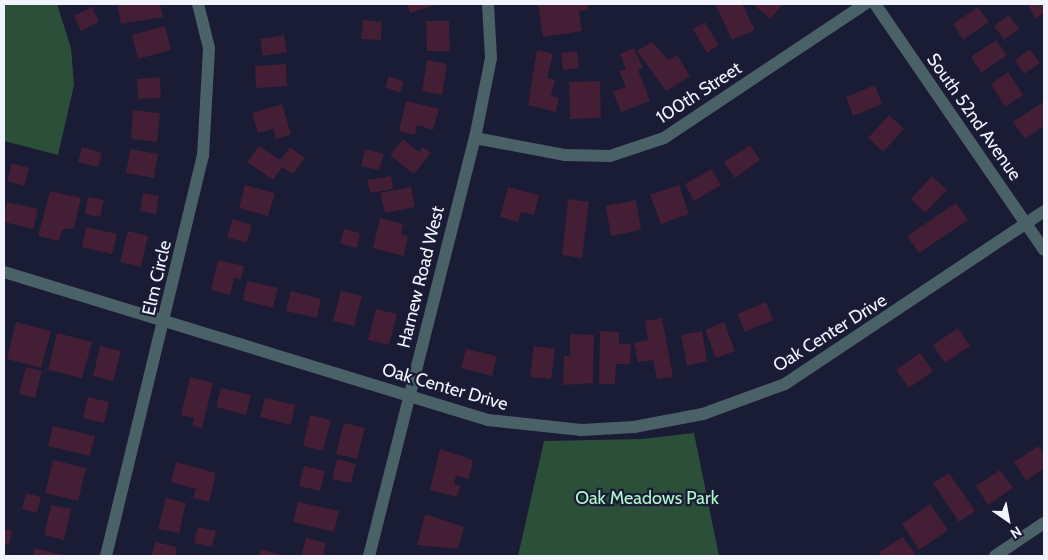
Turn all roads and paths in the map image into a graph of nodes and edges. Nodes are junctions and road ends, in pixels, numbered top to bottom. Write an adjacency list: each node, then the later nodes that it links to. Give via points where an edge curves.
1 (198, 4): 10 (street, Elm Circle, via 209,48 204,156)
2 (488, 4): 5 (street, Harnew Road West, via 490,58)
3 (865, 4): 5 (street, 100th Street, via 664,138 610,156 566,155)
4 (875, 4): 7 (street, South 52nd Avenue)
5 (475, 138): 11 (street, Harnew Road West)
6 (1044, 211): 7 (street, Oak Center Drive)
7 (1027, 223): 8 (street, South 52nd Avenue); 11 (street, Oak Center Drive, via 785,384 703,414 634,427 542,428 488,420)
8 (1044, 250)
9 (4, 272): 10 (street, Oak Center Drive)
10 (165, 321): 11 (street, Oak Center Drive); 13 (street, Elm Circle)
11 (409, 395): 14 (street, Harnew Road West)
12 (1044, 523): 15 (street)
13 (106, 556)
14 (369, 556)
15 (995, 556)

